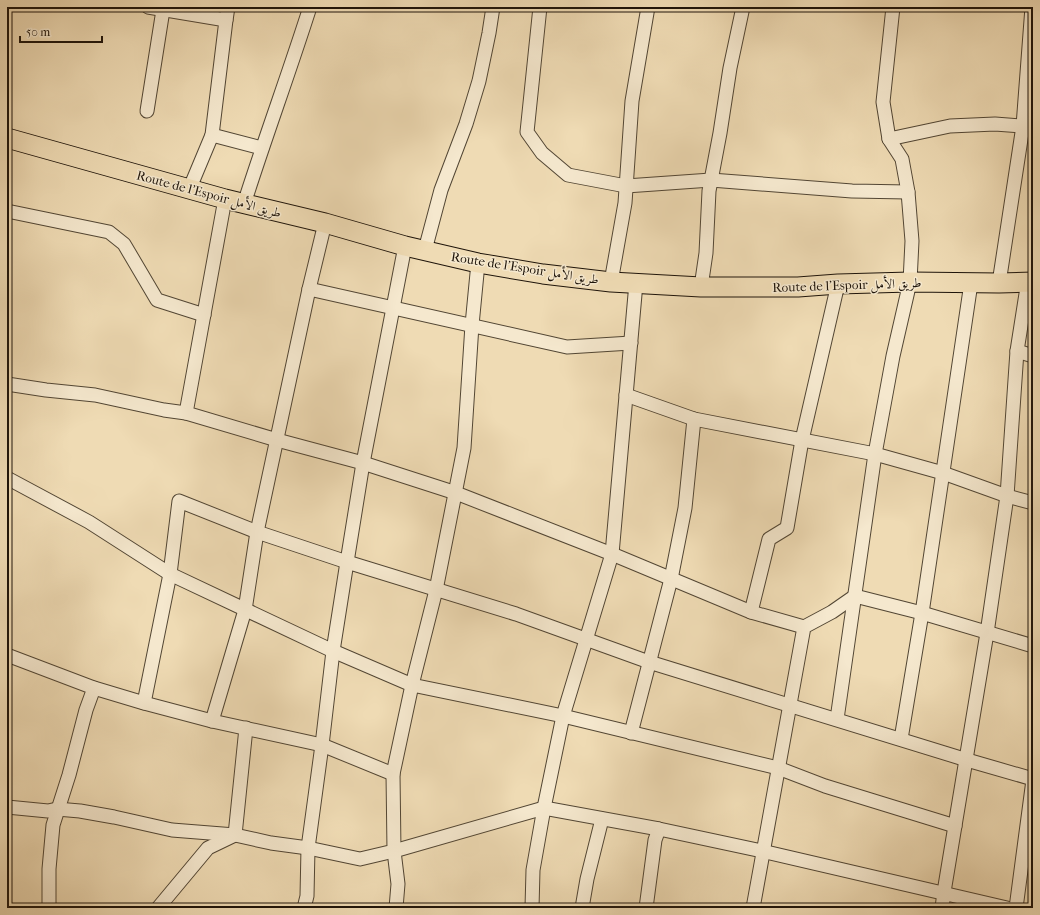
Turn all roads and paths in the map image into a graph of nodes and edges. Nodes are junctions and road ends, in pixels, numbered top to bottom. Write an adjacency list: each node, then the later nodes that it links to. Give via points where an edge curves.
1 (148, 7): 9 (street)
2 (310, 7): 16 (street)
3 (493, 7): 26 (street, via 477,88 441,190)
4 (540, 7): 18 (street, via 527,132 542,154 568,175)
5 (648, 7): 18 (street, via 632,101)
6 (743, 7): 17 (street)
7 (893, 7): 15 (street, via 883,102)
8 (1032, 7): 12 (street)
9 (163, 10): 10 (street); 11 (street)
10 (227, 13): 13 (street)
11 (147, 111)
12 (1028, 126): 15 (street, via 950,126); 33 (street)
13 (212, 135): 16 (street); 19 (street)
14 (7, 138): 19 (highway, Route de l’Espoir طريق الأمل)
15 (889, 139): 20 (street, via 902,159)
16 (262, 148): 22 (street)
17 (711, 180): 18 (street); 20 (street, via 852,191); 35 (street)
18 (626, 186): 28 (street)
19 (189, 190): 21 (highway, Route de l’Espoir طريق الأمل)
20 (908, 192): 29 (street, via 912,240)
21 (225, 199): 22 (highway, Route de l’Espoir طريق الأمل); 38 (street)
22 (244, 204): 24 (highway, Route de l’Espoir طريق الأمل)
23 (7, 211): 38 (street, via 109,232 124,244 157,300)
24 (325, 223): 25 (highway, Route de l’Espoir طريق الأمل); 36 (street)
25 (405, 246): 26 (highway, Route de l’Espoir طريق الأمل); 37 (street)
26 (425, 250): 27 (highway, Route de l’Espoir طريق الأمل)
27 (478, 263): 28 (highway, Route de l’Espoir طريق الأمل); 39 (street)
28 (611, 282): 31 (highway, Route de l’Espoir طريق الأمل)
29 (910, 282): 32 (highway, Route de l’Espoir طريق الأمل); 34 (highway, Route de l’Espoir طريق الأمل); 49 (street, via 893,356)
30 (1031, 282): 33 (highway, Route de l’Espoir طريق الأمل); 41 (street)
31 (636, 283): 35 (highway, Route de l’Espoir طريق الأمل); 40 (street)
32 (971, 283): 33 (highway, Route de l’Espoir طريق الأمل); 51 (street)
33 (999, 283)
34 (838, 284): 35 (highway, Route de l’Espoir طريق الأمل, via 798,287); 48 (street)
35 (701, 287)
36 (309, 289): 37 (street); 47 (street)
37 (393, 308): 39 (street); 50 (street)
38 (204, 314): 45 (street)
39 (472, 325): 40 (street, via 567,346); 53 (street, via 464,448)
40 (630, 343): 44 (street)
41 (1017, 351): 42 (street); 54 (street)
42 (1033, 356)
43 (7, 384): 45 (street, via 95,395)
44 (626, 395): 46 (street); 57 (street)
45 (186, 413): 47 (street)
46 (694, 419): 48 (street); 60 (street, via 685,508)
47 (277, 440): 50 (street); 56 (street)
48 (802, 440): 49 (street); 64 (street, via 787,528 769,539)
49 (876, 454): 51 (street); 62 (street)
50 (363, 463): 53 (street); 58 (street)
51 (943, 473): 54 (street); 65 (street)
52 (7, 478): 59 (street, via 89,522)
53 (456, 493): 57 (street); 61 (street)
54 (1007, 496): 55 (street); 67 (street)
55 (1033, 503)
56 (257, 532): 58 (street); 59 (street, via 179,501); 63 (street)
57 (612, 554): 60 (street); 68 (street)
58 (347, 562): 61 (street); 70 (street)
59 (170, 574): 63 (street); 75 (street)
60 (671, 579): 64 (street); 72 (street)
61 (436, 590): 68 (street); 73 (street)
62 (855, 596): 65 (street); 66 (street); 78 (street)
63 (246, 610): 70 (street); 79 (street)
64 (751, 612): 66 (street)
65 (922, 613): 67 (street); 82 (street)
66 (804, 627): 76 (street)
67 (987, 633): 69 (street); 84 (street)
68 (587, 639): 72 (street); 77 (street)
69 (1033, 646)
70 (333, 651): 73 (street); 83 (street)
71 (7, 655): 74 (street)
72 (649, 662): 76 (street); 81 (street)
73 (412, 684): 77 (street); 86 (street)
74 (94, 688): 75 (street); 90 (street)
75 (144, 703): 79 (street)
76 (789, 704): 78 (street); 85 (street)
77 (563, 716): 81 (street); 89 (street)
78 (837, 719): 82 (street)
79 (212, 721): 80 (street)
80 (246, 728): 83 (street); 94 (street)
81 (631, 733): 85 (street)
82 (901, 739): 84 (street)
83 (322, 745): 86 (street); 95 (street)
84 (967, 760): 87 (street); 92 (street)
85 (778, 768): 92 (street, via 825,786); 97 (street)
86 (393, 774): 96 (street)
87 (1033, 779): 109 (street)
88 (7, 807): 90 (street, via 48,811)
89 (544, 808): 91 (street); 96 (street); 103 (street, via 533,870)
90 (58, 809): 94 (street, via 114,817 172,830); 99 (street, via 53,825 49,869)
91 (602, 819): 93 (street); 104 (street)
92 (955, 826): 98 (street)
93 (659, 829): 97 (street); 105 (street)
94 (235, 835): 95 (street); 100 (street, via 208,848)
95 (308, 848): 96 (street, via 360,859); 101 (street, via 307,896)
96 (394, 851): 102 (street, via 398,884)
97 (762, 851): 98 (street); 106 (street)
98 (944, 892): 107 (street); 108 (street)
99 (50, 908)
100 (158, 908)
101 (304, 908)
102 (396, 908)
103 (532, 908)
104 (582, 908)
105 (646, 908)
106 (753, 908)
107 (942, 908)
108 (1007, 908)
109 (1016, 908)

